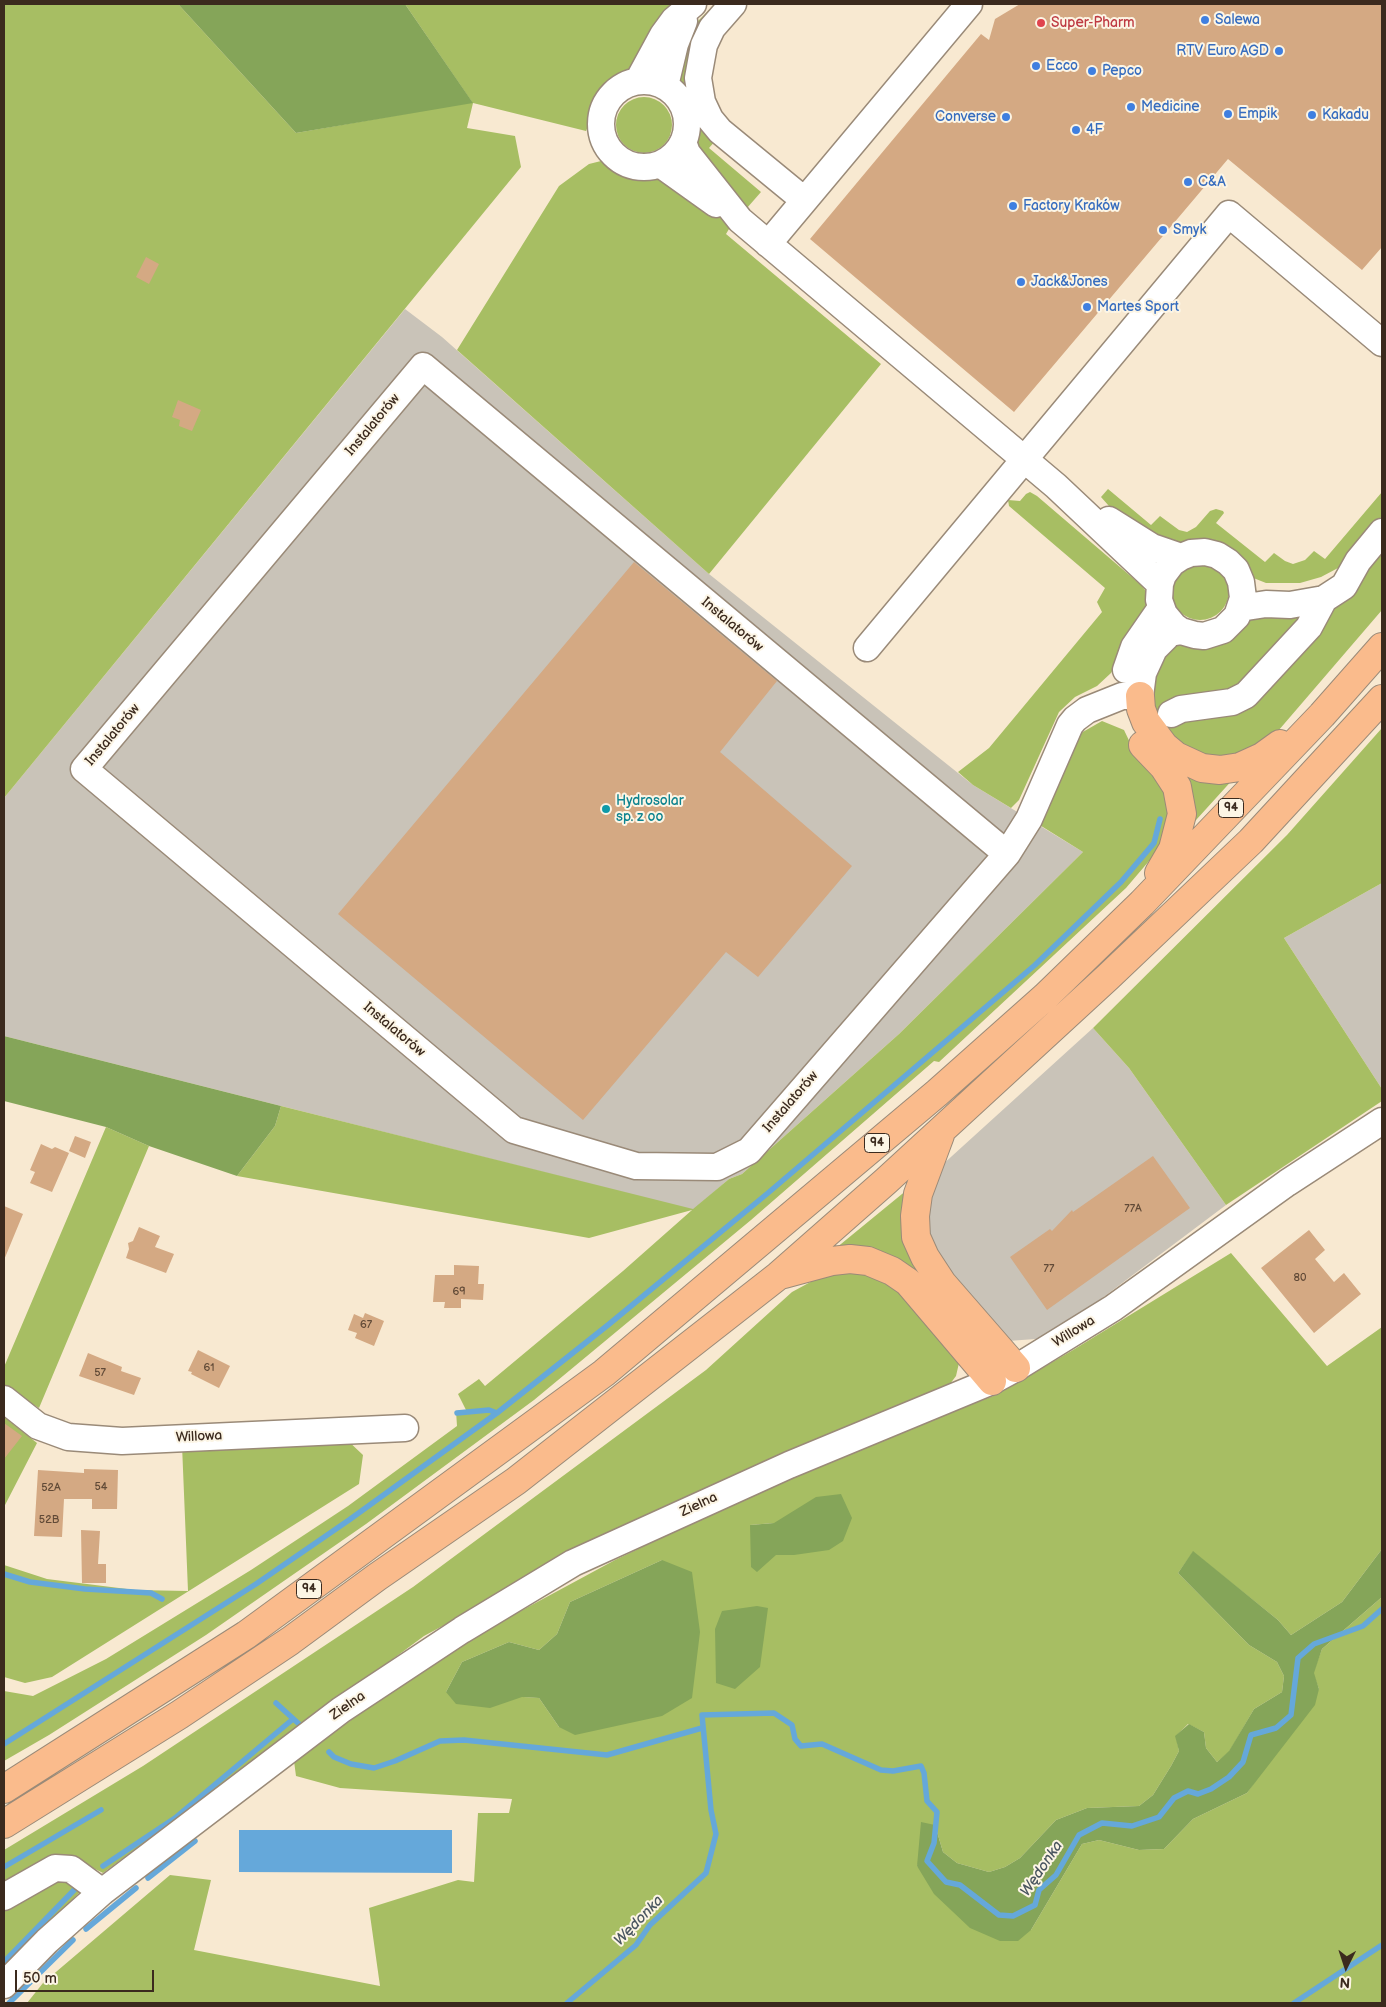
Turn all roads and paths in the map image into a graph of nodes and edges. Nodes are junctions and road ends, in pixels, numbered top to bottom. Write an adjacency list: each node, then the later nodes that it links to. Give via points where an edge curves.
1 (733, 4): 8 (street, via 712,28 704,45 698,78 702,102 720,131)
2 (969, 4): 8 (street)
3 (691, 6): 4 (street, via 663,34); 5 (street, via 675,44)
4 (638, 81): 5 (street, via 652,81); 7 (street, via 614,92 606,103 601,130 605,142 622,160 647,167)
5 (665, 86): 6 (street, via 683,104 687,130)
6 (683, 142): 7 (street); 9 (street, via 687,153)
7 (660, 164): 9 (street)
8 (804, 200): 10 (street)
9 (734, 215): 10 (street)
10 (768, 244): 12 (street)
11 (1382, 343): 12 (street, via 1229,214)
12 (1024, 459): 13 (street); 23 (street)
13 (1056, 486): 15 (street, via 1152,547); 18 (street)
14 (1382, 532): 16 (street)
15 (1180, 557): 17 (street, via 1205,552 1217,555 1236,570); 18 (street, via 1163,576)
16 (1358, 561): 17 (street, via 1328,580 1308,587 1290,590); 19 (street, via 1344,586)
17 (1241, 582): 20 (street, via 1243,598)
18 (1160, 596): 21 (street, via 1174,626); 24 (street, via 1132,652 1124,677)
19 (1324, 599): 20 (street); 26 (street, via 1308,627 1246,695 1232,702 1181,709)
20 (1240, 608): 21 (street, via 1230,624 1213,634 1195,635)
21 (1181, 631): 24 (street, via 1170,633 1154,650)
22 (1382, 647): 27 (highway, 94)
23 (867, 648)
24 (1131, 696): 27 (highway, via 1164,746 1176,756 1202,768 1220,770 1240,767 1262,757); 28 (street, Instalatorów, via 1087,710 1070,725 1029,819); 29 (highway, via 1126,715 1146,749 1164,767 1177,787 1182,814 1173,849)
25 (1382, 699): 31 (highway, 94, via 1250,841)
26 (1171, 714)
27 (1322, 715): 29 (highway, 94)
28 (1007, 854): 28 (street, Instalatorów, via 423,366 84,769 514,1130 636,1166 717,1168 749,1151)
29 (1142, 903): 38 (highway, 94, via 1045,997 937,1093 604,1373 246,1635)
30 (1382, 1121): 33 (street, Willowa, via 1272,1194 1113,1308)
31 (941, 1131): 32 (highway, 94); 33 (highway, via 918,1194 916,1236 942,1283)
32 (778, 1276): 34 (highway, via 850,1259 868,1261 892,1271 908,1282); 39 (highway, 94, via 516,1480 290,1640)
33 (1016, 1368): 34 (street, Willowa)
34 (992, 1381): 37 (street, Willowa)
35 (4, 1400): 36 (street, Willowa, via 38,1426 68,1438 122,1441)
36 (405, 1428)
37 (734, 1489): 40 (street, Zielna, via 573,1563 462,1630 341,1710)
38 (4, 1789)
39 (4, 1824)
40 (102, 1892): 41 (street, via 71,1869 55,1868); 42 (street, Zielna)
41 (4, 1897)
42 (4, 1985)

